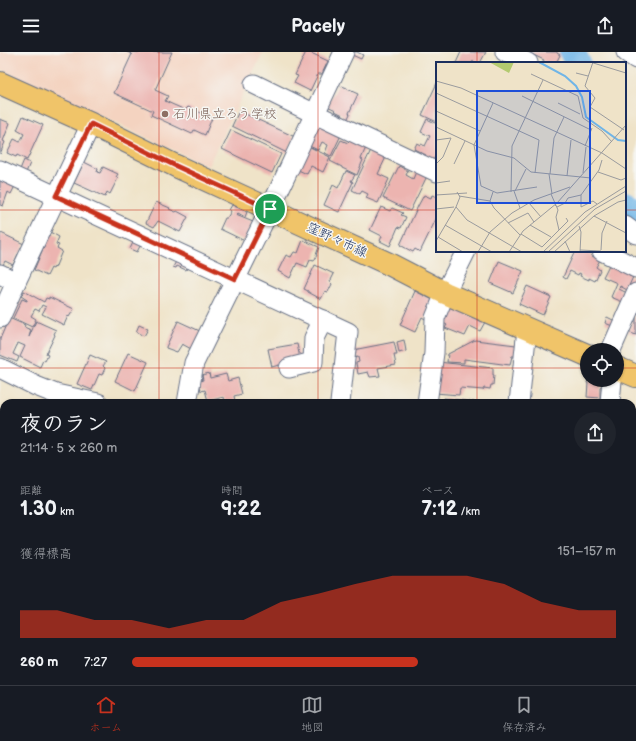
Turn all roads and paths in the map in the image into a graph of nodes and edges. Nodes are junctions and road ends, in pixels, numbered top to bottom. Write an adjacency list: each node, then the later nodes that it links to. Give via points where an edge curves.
1 (344, 52): 8 (street)
2 (505, 52): 5 (street)
3 (626, 52): 4 (street)
4 (636, 59)
5 (526, 62)
6 (0, 83): 9 (main road, 窪野々市線)
7 (254, 84): 8 (street)
8 (315, 114): 11 (street); 13 (street)
9 (91, 124): 12 (street); 13 (main road, 窪野々市線)
10 (0, 170): 12 (street)
11 (436, 172)
12 (56, 196): 19 (street); 20 (street)
13 (270, 209): 20 (street); 21 (main road, 窪野々市線)
14 (626, 227): 15 (street)
15 (636, 234)
16 (466, 252): 21 (street)
17 (604, 252): 18 (street)
18 (636, 268)
19 (8, 278): 23 (street)
20 (235, 279): 24 (street); 34 (street, via 194,363)
21 (445, 293): 25 (main road, 窪野々市線); 36 (street, via 435,318 434,353)
22 (636, 293): 26 (street)
23 (0, 318)
24 (323, 320): 29 (street, via 314,338 313,362); 35 (street, via 348,332)
25 (528, 329): 27 (main road, 窪野々市線); 37 (street)
26 (615, 343)
27 (580, 352)
28 (0, 368): 33 (street, via 36,386)
29 (289, 368)
30 (624, 371): 31 (main road)
31 (636, 376)
32 (611, 387): 38 (street)
33 (76, 399)
34 (188, 399)
35 (340, 399)
36 (428, 399)
37 (519, 399)
38 (610, 399)

